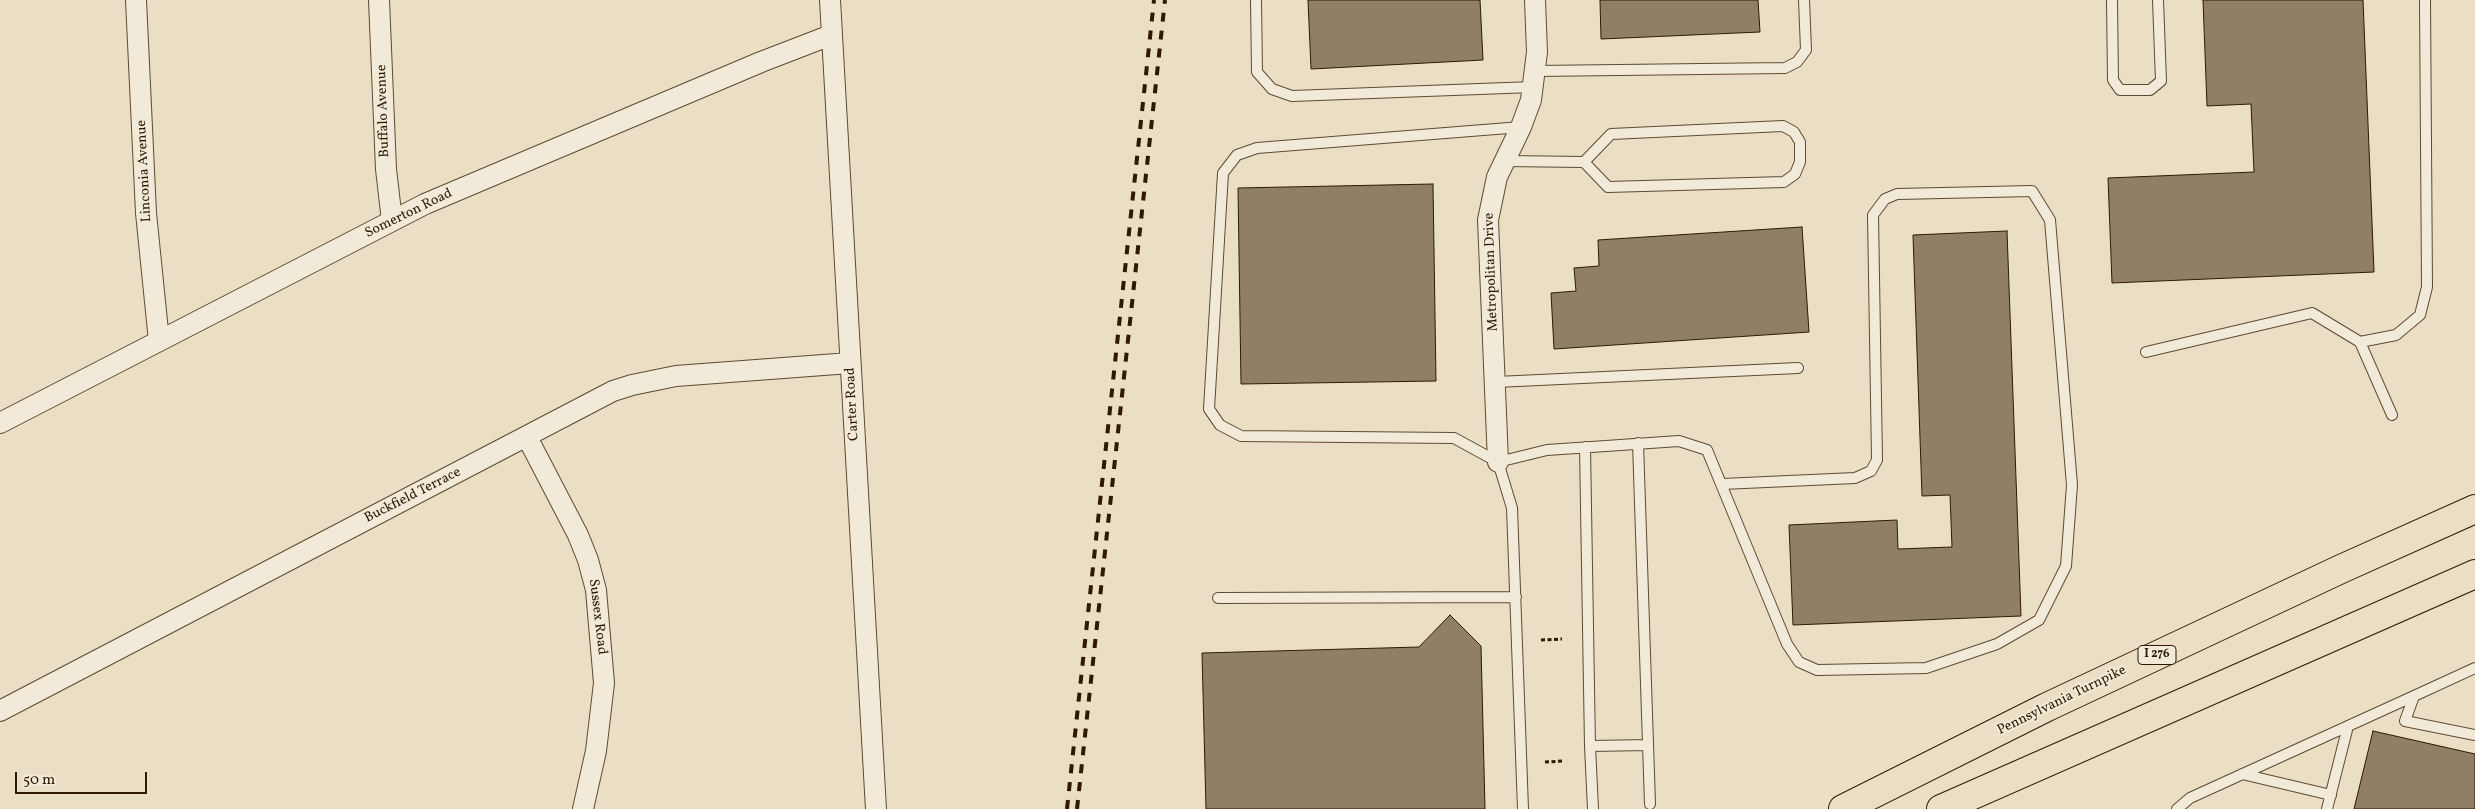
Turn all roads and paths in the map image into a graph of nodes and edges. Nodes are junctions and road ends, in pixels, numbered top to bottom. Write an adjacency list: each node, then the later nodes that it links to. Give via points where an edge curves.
1 (136, 0): 16 (street, Linconia Avenue, via 146,213)
2 (379, 0): 15 (street, Buffalo Avenue, via 386,169)
3 (830, 0): 10 (street, Carter Road)
4 (1256, 0): 11 (lane, via 1257,72 1272,88 1292,96)
5 (1535, 0): 11 (street, Metropolitan Drive)
6 (1804, 0): 11 (lane, via 1806,50 1797,62 1785,68)
7 (2112, 0): 8 (lane, via 2113,80 2120,90 2150,90 2161,81)
8 (2158, 0)
9 (2424, 0): 17 (lane, via 2427,287 2420,315 2396,335)
10 (831, 35): 15 (street, Somerton Road, via 443,196); 19 (street, Carter Road)
11 (1535, 79): 12 (street, Metropolitan Drive)
12 (1521, 127): 13 (street, Metropolitan Drive); 27 (lane, via 1257,148 1237,156 1222,173 1210,409 1220,425 1241,436 1454,438)
13 (1505, 161): 14 (lane); 21 (street, Metropolitan Drive, via 1497,177 1488,220)
14 (1584, 162): 14 (lane, via 1608,187 1784,182 1795,174 1800,162 1800,142 1794,132 1783,126 1611,134)
15 (392, 221): 16 (street, Somerton Road)
16 (159, 341): 23 (street, Somerton Road)
17 (2360, 342): 18 (lane, via 2312,313); 22 (lane)
18 (2146, 352)
19 (850, 363): 24 (street, Buckfield Terrace, via 686,376 632,385 613,391); 48 (street, Carter Road)
20 (1798, 368): 21 (lane)
21 (1496, 382): 27 (street, Metropolitan Drive)
22 (2392, 415)
23 (0, 423)
24 (527, 437): 37 (street, Buckfield Terrace); 47 (street, Sussex Road, via 578,534 596,590 604,684 601,722)
25 (1638, 443): 26 (lane); 28 (lane, via 1679,441 1707,450); 40 (lane)
26 (1585, 447): 27 (lane, via 1547,450); 41 (lane)
27 (1498, 462): 31 (lane, via 1512,508)
28 (1722, 484): 28 (lane, via 1787,644 1799,662 1817,670 1926,668 1997,644 2039,620 2066,566 2072,485 2050,220 2032,191 1897,194 1885,199 1873,215 1878,460 1871,471 1855,478)
29 (2475, 509): 51 (highway, Pennsylvania Turnpike / I 276, via 2047,707)
30 (2475, 574): 52 (highway)
31 (1516, 597): 32 (lane); 49 (lane)
32 (1218, 598)
33 (1562, 639): 34 (path)
34 (1542, 640)
35 (2475, 668): 36 (lane)
36 (2414, 696): 38 (lane); 39 (lane, via 2405,720)
37 (0, 711)
38 (2348, 726): 44 (lane); 45 (lane)
39 (2475, 735)
40 (1648, 745): 41 (lane); 46 (lane)
41 (1590, 746): 50 (lane)
42 (1564, 761): 43 (path)
43 (1545, 762)
44 (2242, 774): 45 (lane); 53 (lane, via 2190,798)
45 (2331, 795): 54 (lane)
46 (1650, 804)
47 (583, 809)
48 (876, 809)
49 (1523, 809)
50 (1593, 809)
51 (1843, 809)
52 (1941, 809)
53 (2177, 809)
54 (2327, 809)

